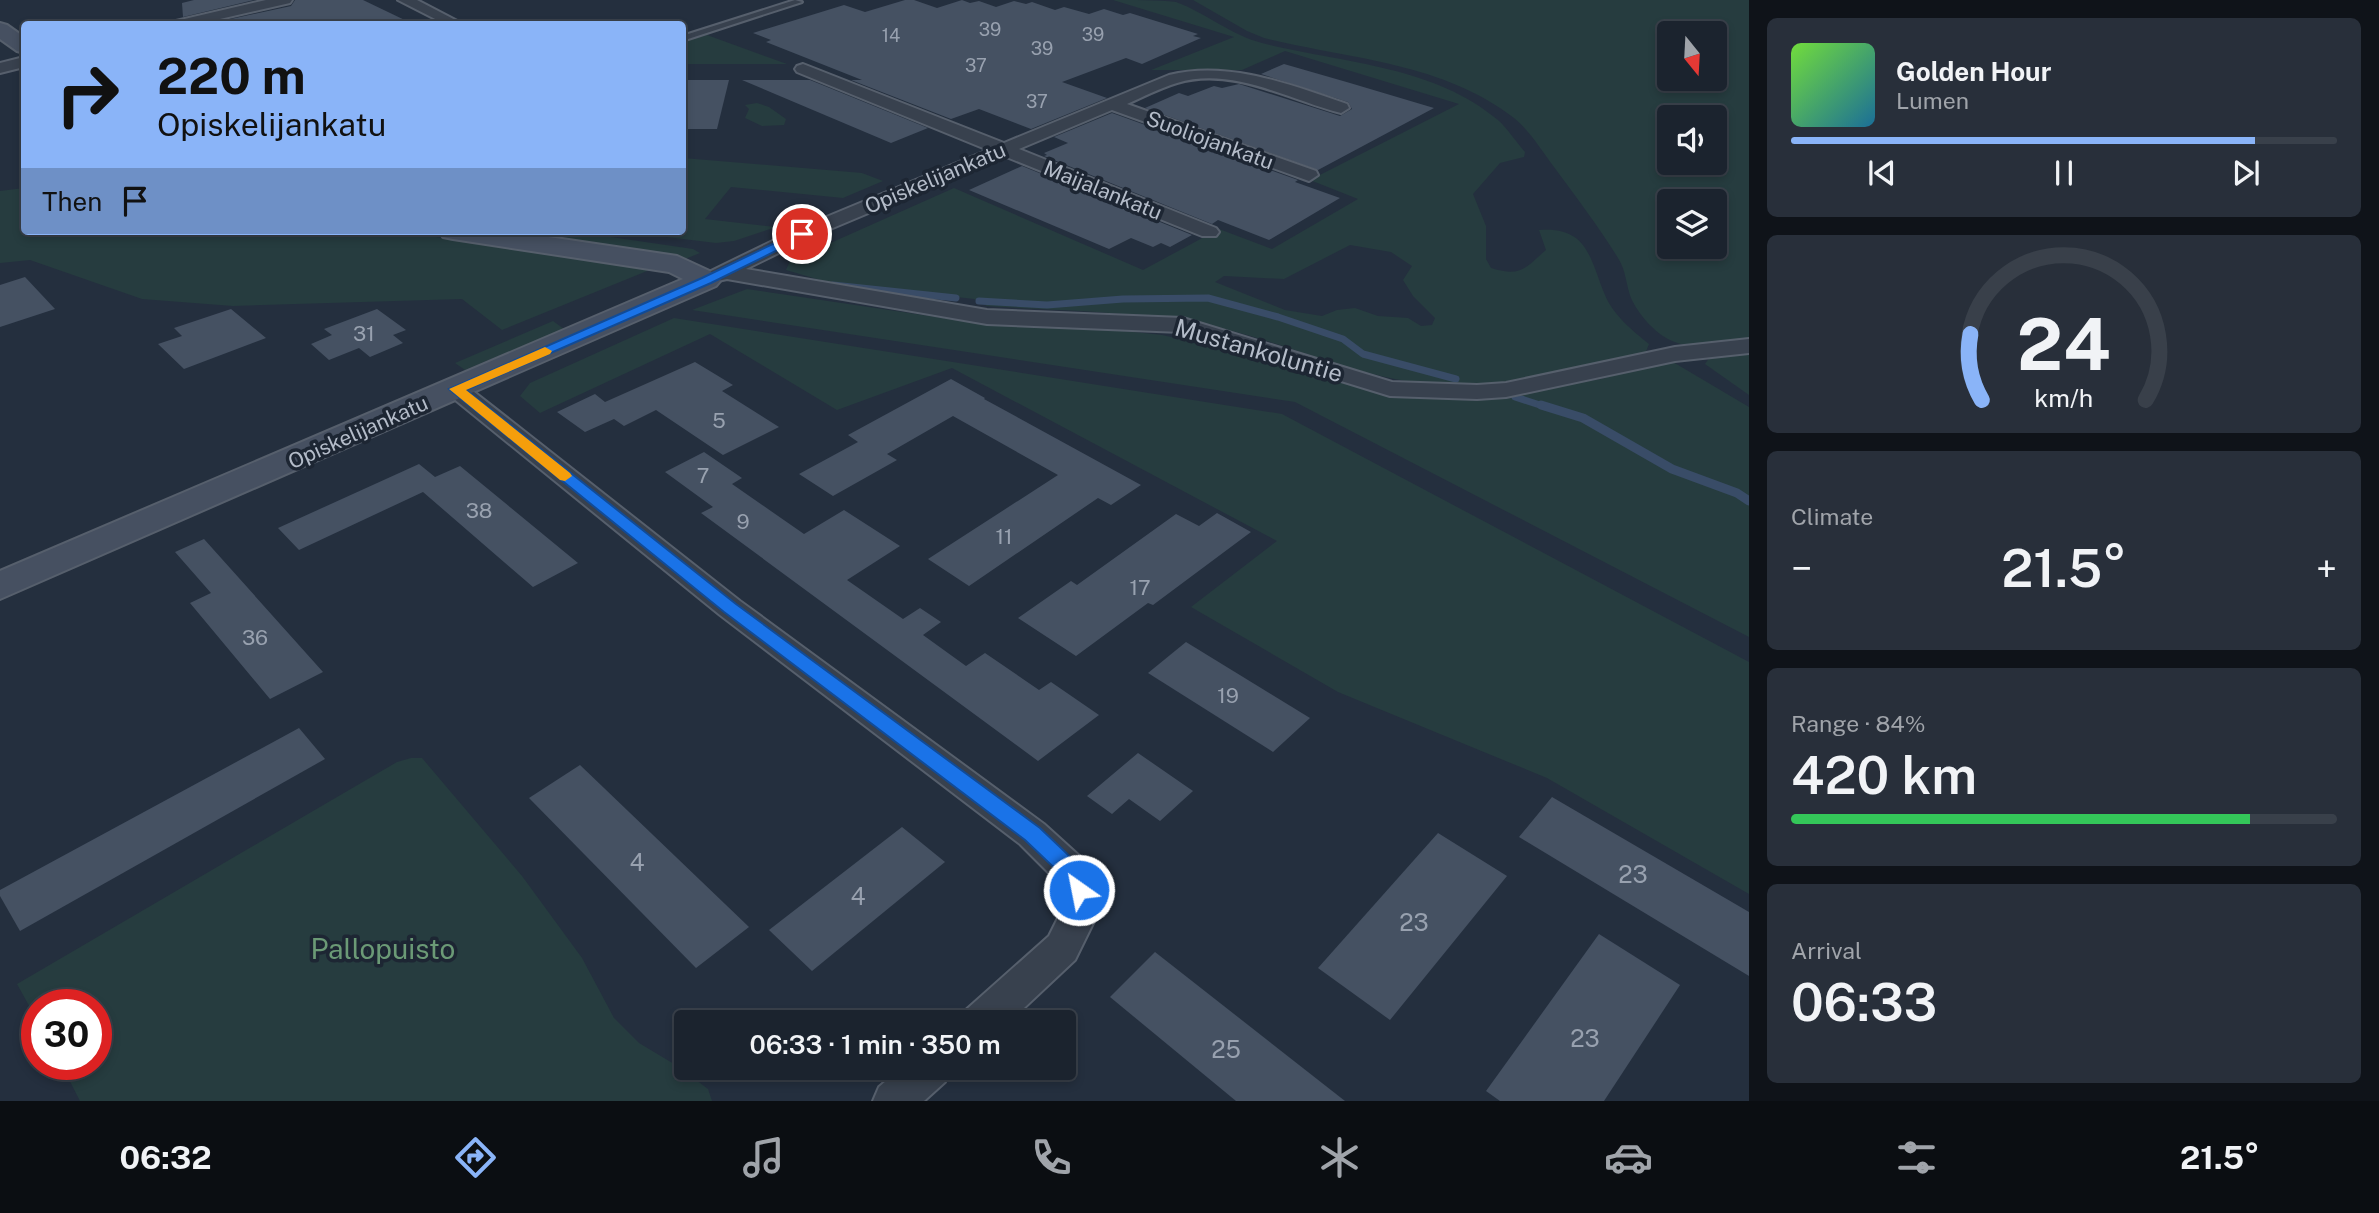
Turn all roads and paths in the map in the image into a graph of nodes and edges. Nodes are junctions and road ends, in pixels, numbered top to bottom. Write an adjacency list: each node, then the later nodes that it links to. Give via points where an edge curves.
1 (285, 0): 4 (street)
2 (405, 0): 5 (street)
3 (798, 2): 7 (lane)
4 (194, 21)
5 (450, 21)
6 (0, 29): 8 (main road)
7 (686, 38)
8 (21, 45)
9 (21, 63): 10 (street)
10 (0, 68)
11 (803, 69): 14 (street, Maijalankatu)
12 (1110, 104): 13 (street, Opiskelijankatu, via 1175,78 1219,75 1245,77); 14 (street, Opiskelijankatu); 15 (street, Suoliojankatu)
13 (1341, 107)
14 (1002, 149): 16 (street, Maijalankatu); 18 (street, Opiskelijankatu)
15 (1308, 176)
16 (1209, 232)
17 (479, 235): 18 (main road, via 677,265)
18 (715, 276): 19 (street, Mustankoluntie, via 987,317 1183,325 1390,389 1412,391 1506,390 1675,354); 20 (main road, Opiskelijankatu)
19 (1749, 346)
20 (456, 389): 21 (main road, Opiskelijankatu); 22 (street, via 730,608 1032,834 1074,874 1084,905 1062,948)
21 (0, 586)
22 (994, 1010)
23 (918, 1080): 24 (street)
24 (894, 1101)

